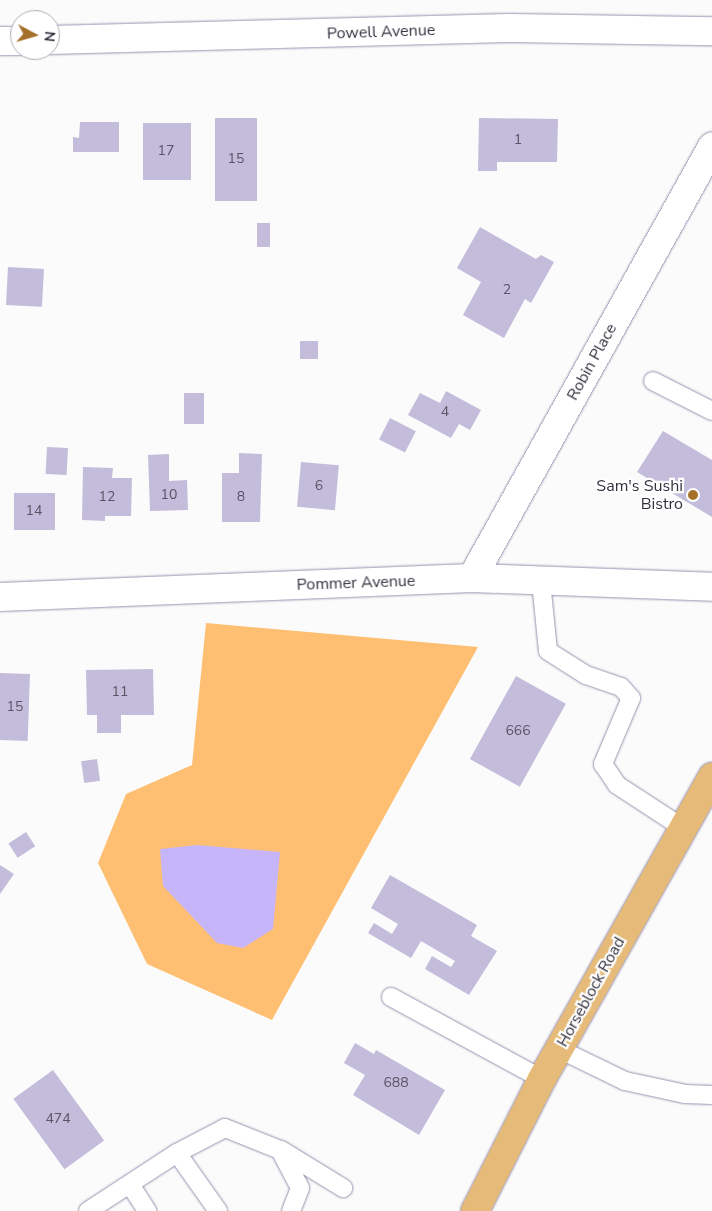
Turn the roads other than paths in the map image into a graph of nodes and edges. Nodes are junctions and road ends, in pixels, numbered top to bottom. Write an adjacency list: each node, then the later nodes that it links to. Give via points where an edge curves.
1 (712, 31): 2 (street, Powell Avenue, via 510,28)
2 (60, 40)
3 (712, 146): 6 (street, Robin Place)
4 (653, 381): 5 (lane)
5 (712, 411)
6 (472, 578): 7 (street, Pommer Avenue); 9 (street, Pommer Avenue)
7 (541, 582): 8 (street, Pommer Avenue); 11 (lane, via 548,651 586,675 621,687 631,698 603,764 617,785)
8 (712, 587)
9 (0, 597)
10 (712, 777): 11 (main road, Horseblock Road)
11 (683, 828): 13 (main road, Horseblock Road)
12 (391, 997): 14 (lane)
13 (559, 1049): 14 (main road, Horseblock Road); 15 (lane, via 625,1081 685,1094)
14 (542, 1079): 24 (main road, Horseblock Road)
15 (712, 1095)
16 (280, 1150): 17 (lane, via 225,1128); 19 (lane); 23 (lane, via 300,1188)
17 (177, 1153): 18 (lane); 22 (lane)
18 (130, 1186): 20 (lane); 21 (lane)
19 (343, 1188)
20 (88, 1211)
21 (147, 1211)
22 (218, 1211)
23 (291, 1211)
24 (475, 1211)

